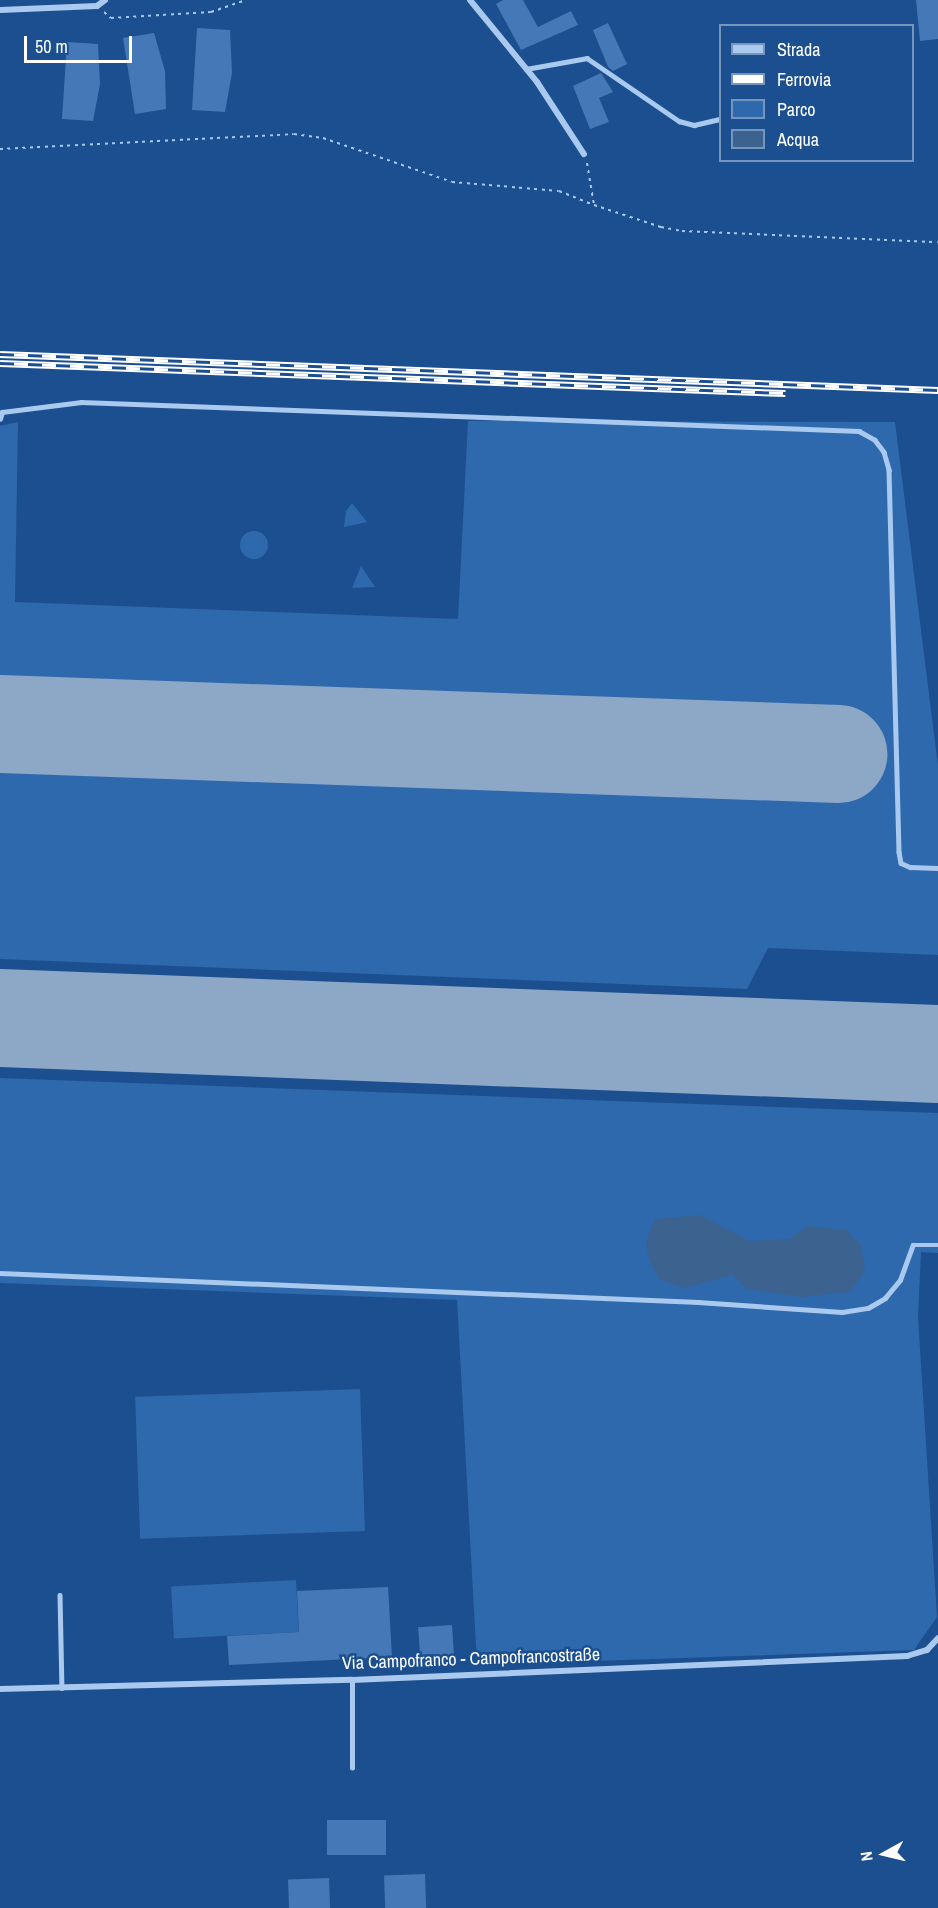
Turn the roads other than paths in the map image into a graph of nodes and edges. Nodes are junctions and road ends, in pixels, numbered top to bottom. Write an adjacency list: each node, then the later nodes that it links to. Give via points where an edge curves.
1 (470, 0): 4 (street)
2 (104, 2): 3 (street)
3 (0, 10)
4 (526, 69): 5 (lane, via 587,58 679,121 694,125); 6 (street)
5 (719, 119)
6 (584, 154)
7 (0, 419): 8 (lane, via 2,412 81,402 859,431 875,440 884,452 889,470 899,852 902,863 910,867)
8 (938, 868)
9 (938, 1245): 10 (lane, via 913,1245 900,1280 885,1298 868,1308 842,1312 686,1301)
10 (0, 1273)
11 (60, 1594): 14 (lane)
12 (938, 1638): 13 (street, Via Campofranco - Campofrancostraße, via 927,1650 907,1656)
13 (352, 1680): 14 (street, Via Campofranco - Campofrancostraße); 16 (lane)
14 (62, 1688): 15 (street, Via Campofranco - Campofrancostraße)
15 (0, 1689)
16 (352, 1768)

